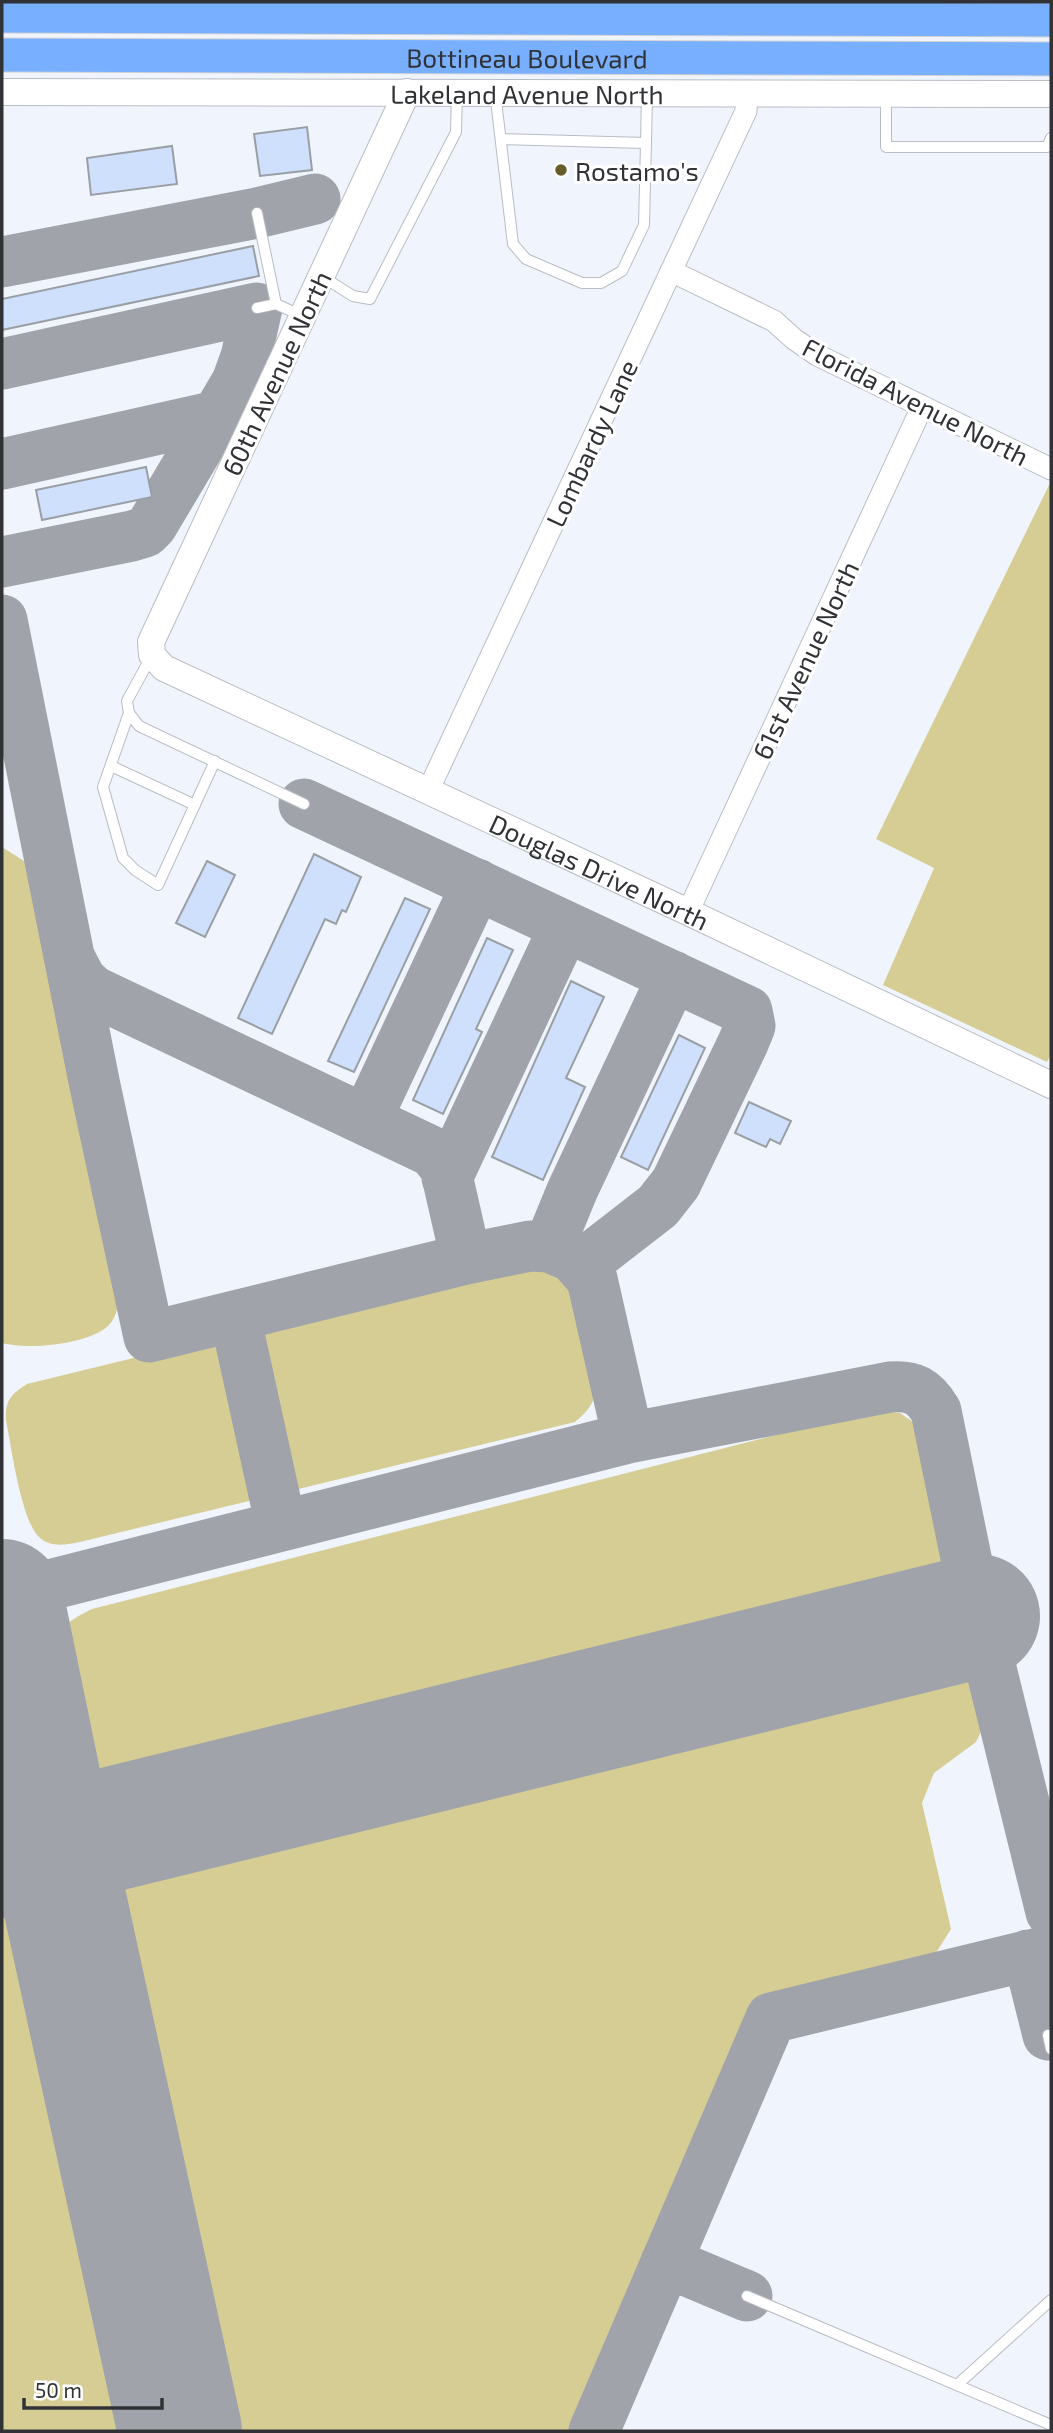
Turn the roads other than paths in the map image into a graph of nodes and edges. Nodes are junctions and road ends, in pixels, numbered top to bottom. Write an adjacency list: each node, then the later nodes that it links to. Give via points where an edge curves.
1 (2, 16): 2 (highway, Bottineau Boulevard)
2 (1051, 20)
3 (2, 55): 4 (highway, Bottineau Boulevard)
4 (1051, 60)
5 (2, 92): 6 (street, Lakeland Avenue North)
6 (407, 92): 7 (street, Lakeland Avenue North); 18 (street, 60th Avenue North)
7 (457, 92): 8 (street, Lakeland Avenue North); 18 (lane, via 456,132 370,299 353,296)
8 (495, 92): 9 (street, Lakeland Avenue North); 14 (lane)
9 (647, 93): 10 (street, Lakeland Avenue North); 15 (lane)
10 (747, 94): 11 (street, Lakeland Avenue North); 17 (street, Lombardy Lane, via 746,111)
11 (886, 94): 12 (street, Lakeland Avenue North); 13 (lane, via 886,147 1047,147)
12 (1051, 94)
13 (1051, 138)
14 (501, 139): 15 (lane); 15 (lane, via 513,244 526,259 582,283 601,283 622,271 644,225)
15 (646, 143)
16 (257, 213): 19 (lane)
17 (671, 271): 22 (street, Florida Avenue North, via 775,321 817,355); 28 (street, Lombardy Lane)
18 (321, 276): 21 (street, 60th Avenue North)
19 (276, 304): 20 (lane); 21 (lane)
20 (257, 308)
21 (302, 316): 24 (street, 60th Avenue North, via 151,642)
22 (922, 407): 23 (street, Florida Avenue North); 31 (street, 61st Avenue North)
23 (1051, 469)
24 (152, 655): 25 (lane, via 127,701); 28 (street, Douglas Drive North, via 164,668)
25 (128, 713): 26 (lane, via 139,726); 27 (lane)
26 (215, 761): 29 (lane); 30 (lane)
27 (111, 766): 30 (lane); 30 (lane, via 103,787 123,858 158,885)
28 (428, 791): 31 (street, Douglas Drive North)
29 (304, 804)
30 (195, 805)
31 (688, 912): 32 (street, Douglas Drive North)
32 (1051, 1085)
33 (1048, 2035): 34 (lane)
34 (1051, 2049)
35 (747, 2296): 37 (lane)
36 (1051, 2301): 37 (lane)
37 (957, 2385): 38 (lane)
38 (1051, 2425)

